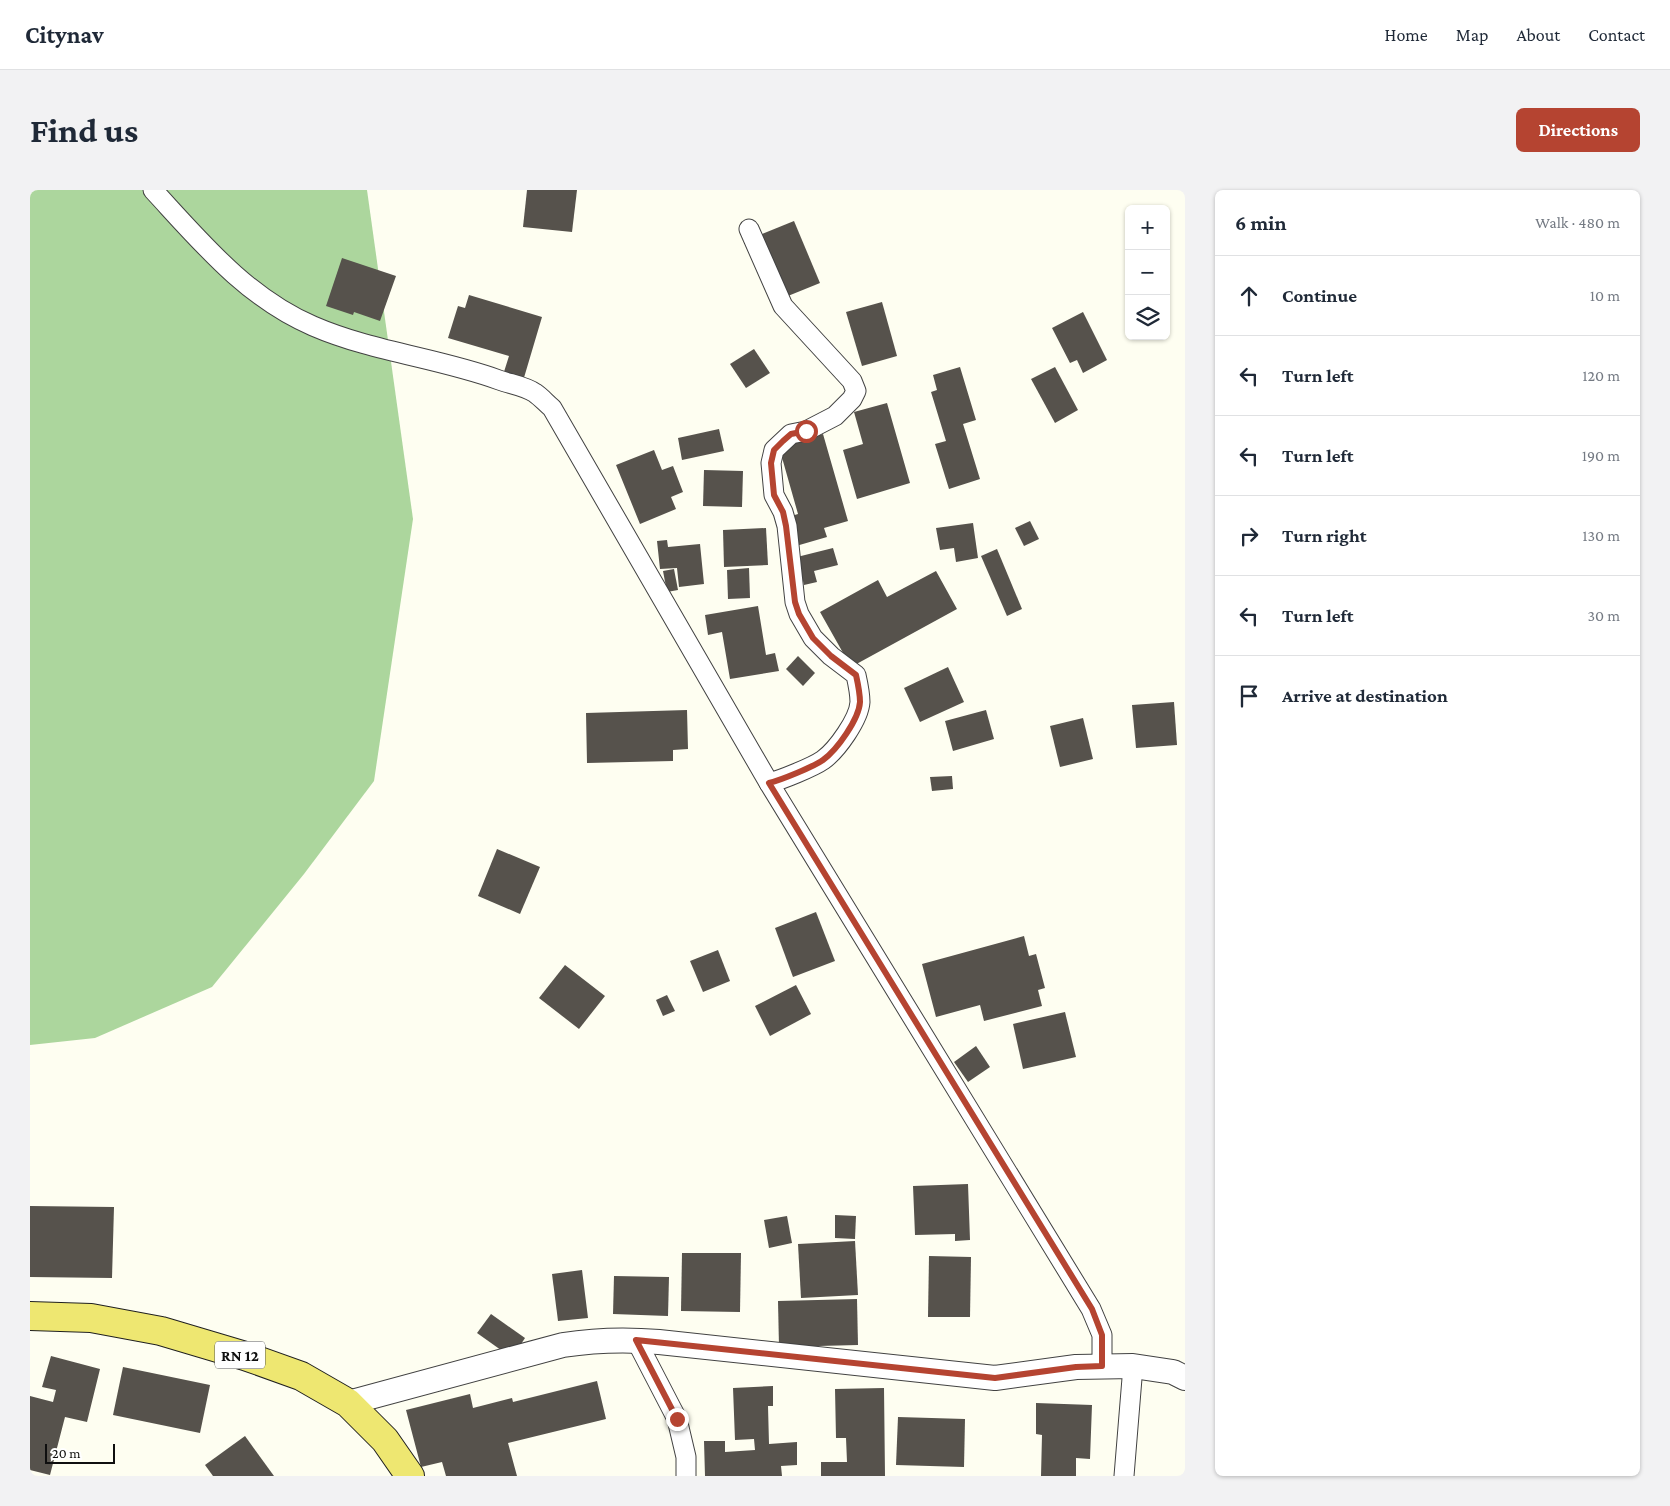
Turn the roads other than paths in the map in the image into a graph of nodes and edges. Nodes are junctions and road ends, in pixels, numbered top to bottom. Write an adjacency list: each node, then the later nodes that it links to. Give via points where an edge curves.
1 (153, 190): 3 (street, via 243,284 313,326 481,373 534,392 552,408)
2 (749, 229): 3 (street, via 783,306 852,381 856,391 835,416 806,431 791,434 774,450 771,479 786,526 799,614 813,638 856,675 860,703 844,737 822,760)
3 (769, 783): 6 (street, via 1092,1309 1102,1335)
4 (30, 1316): 9 (main road, RN 12, via 91,1318 161,1331 301,1376)
5 (636, 1340): 6 (street, via 995,1378); 9 (street, via 594,1340 562,1345); 11 (street, via 677,1419 686,1457)
6 (1102, 1366): 7 (street)
7 (1133, 1366): 8 (street, via 1173,1372); 12 (street)
8 (1185, 1378)
9 (348, 1403): 10 (main road, RN 12, via 385,1440)
10 (410, 1476)
11 (686, 1476)
12 (1124, 1476)

